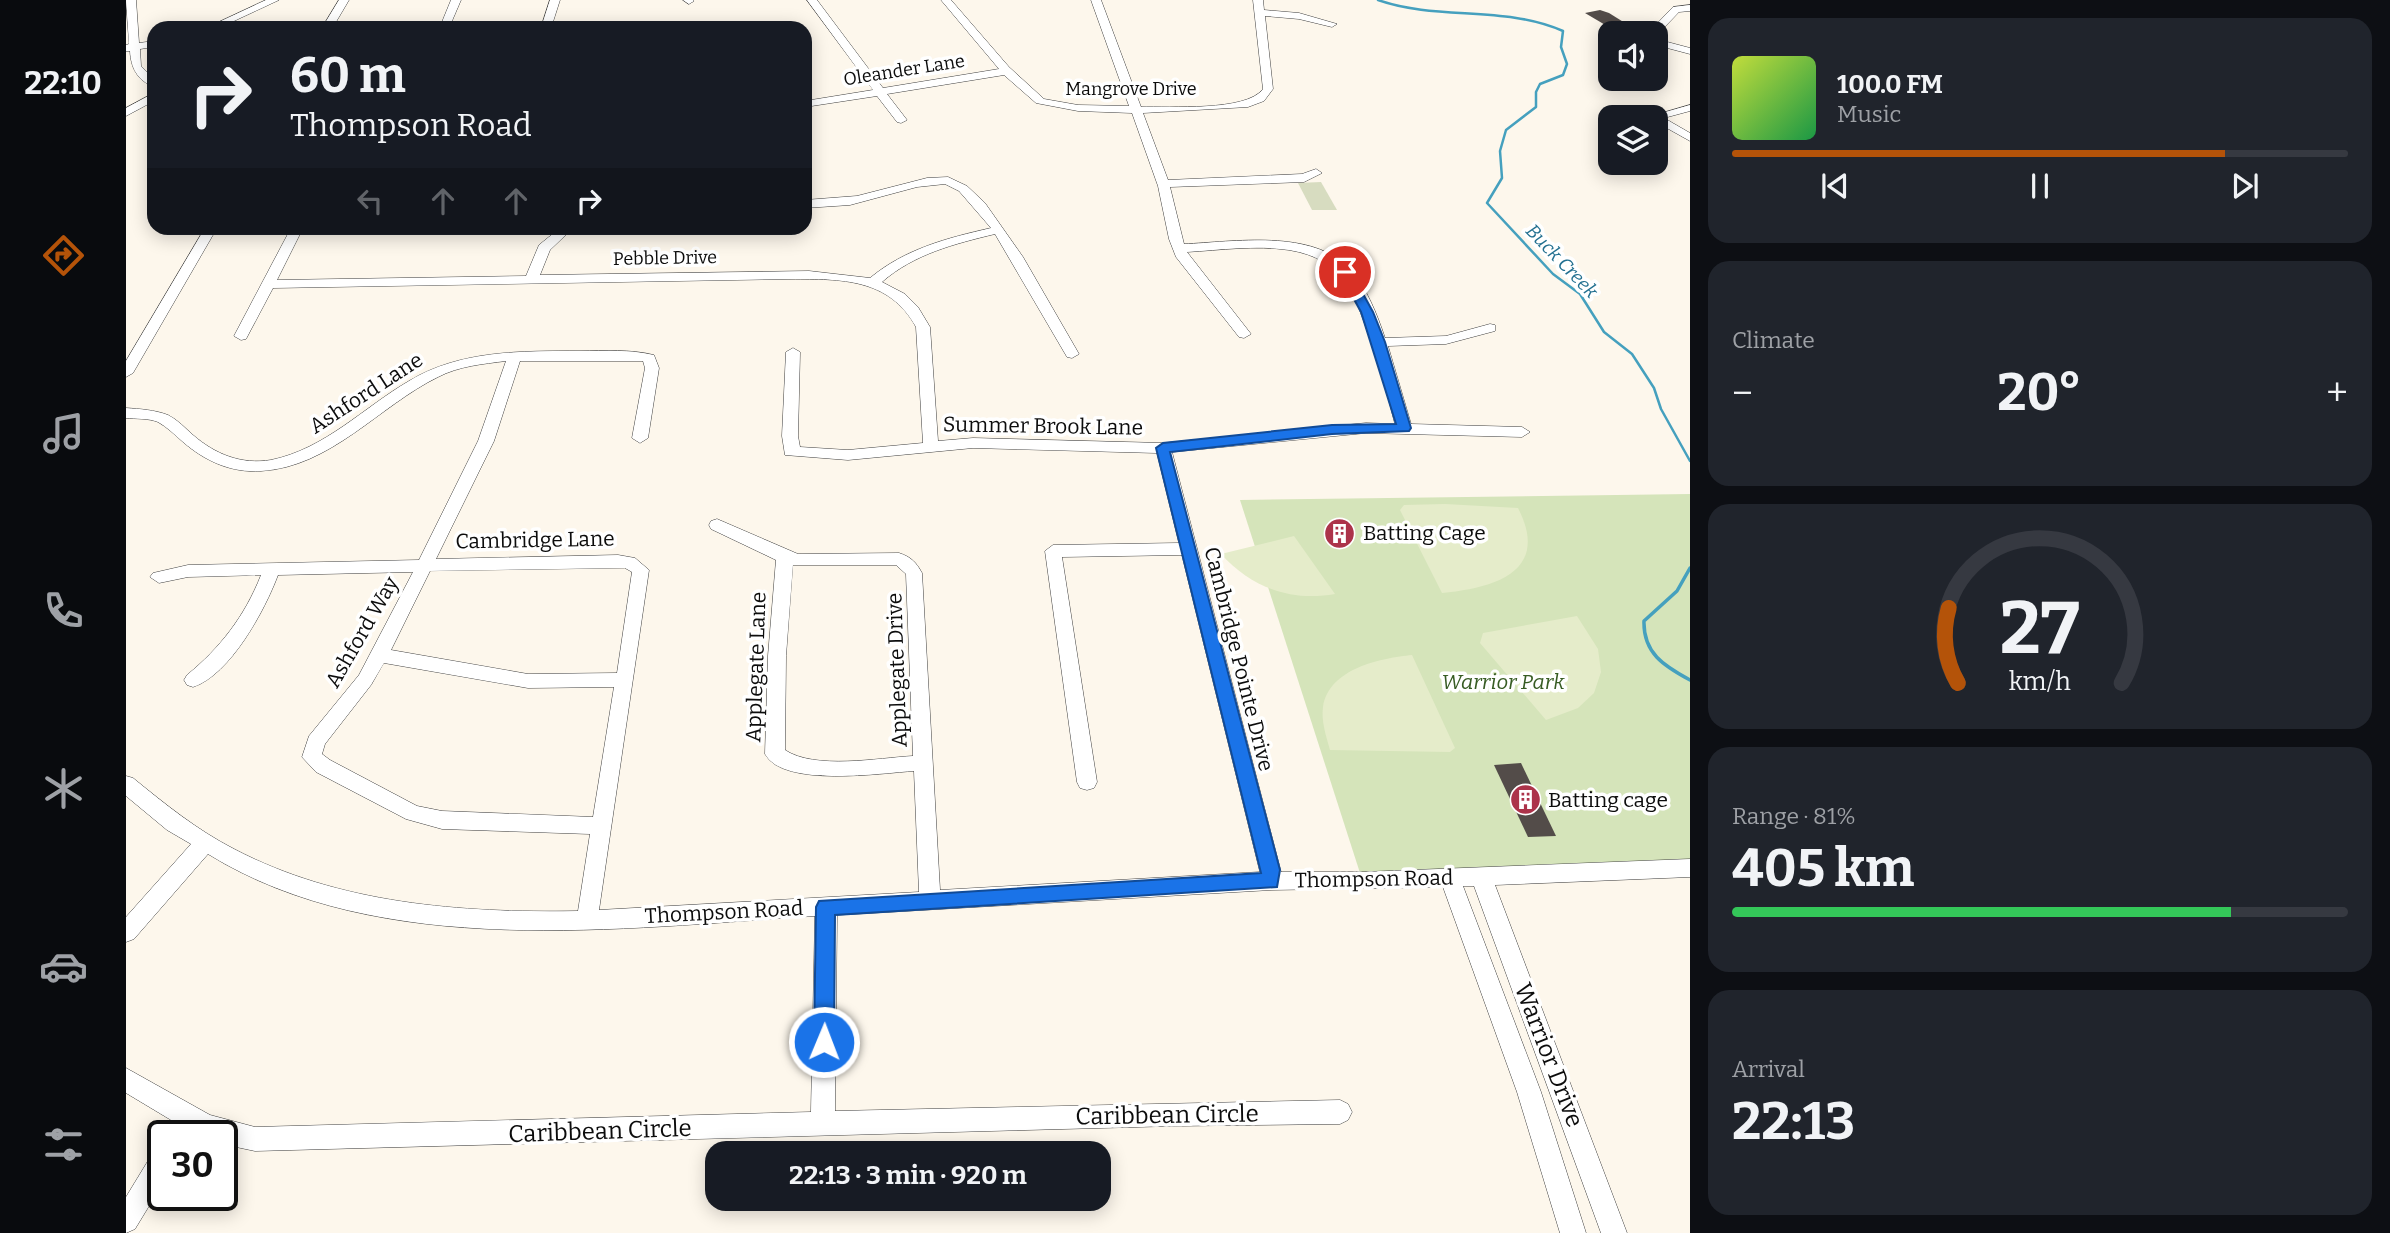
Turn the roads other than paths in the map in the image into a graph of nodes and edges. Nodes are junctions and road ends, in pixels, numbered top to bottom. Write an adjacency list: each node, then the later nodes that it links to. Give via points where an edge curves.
1 (131, 0): 19 (street)
2 (274, 0): 12 (street)
3 (344, 0): 13 (street)
4 (456, 0): 14 (street)
5 (555, 0): 15 (street)
6 (812, 0): 23 (street)
7 (946, 0): 21 (street, Mangrove Drive)
8 (1096, 0): 27 (street)
9 (1258, 0): 11 (street)
10 (1690, 8): 16 (street, via 1676,9)
11 (1259, 12): 17 (street); 27 (street, Mangrove Drive, via 1268,86 1260,99 1245,105)
12 (228, 21)
13 (331, 21)
14 (447, 21)
15 (548, 21)
16 (1664, 21)
17 (1332, 24)
18 (1668, 45): 20 (street)
19 (130, 48): 22 (street, via 138,70)
20 (1690, 51)
21 (1009, 71): 23 (street, Oleander Lane); 27 (street, Mangrove Drive, via 1032,96 1053,106)
22 (147, 78)
23 (879, 92): 25 (street, Oleander Lane); 30 (street)
24 (147, 100): 28 (street)
25 (812, 103)
26 (1690, 108): 29 (street)
27 (1134, 109): 34 (street)
28 (126, 113)
29 (1668, 114)
30 (901, 120)
31 (1668, 125): 32 (street)
32 (1690, 138)
33 (1316, 173): 34 (street, via 1304,178)
34 (1163, 184): 40 (street)
35 (812, 204): 36 (street, via 845,202 950,181 960,186)
36 (998, 230): 44 (street, via 920,252); 51 (street)
37 (207, 235): 53 (street)
38 (293, 235): 45 (street)
39 (559, 235): 43 (street, via 544,248)
40 (1181, 248): 42 (street, via 1273,244); 47 (street, via 1189,267)
41 (1335, 248): 42 (street)
42 (1322, 256): 49 (street, via 1350,279)
43 (531, 279): 44 (street, Pebble Drive, via 818,275); 45 (street, Pebble Drive)
44 (873, 283): 58 (street, Pebble Drive, via 903,299 923,327)
45 (268, 284): 48 (street)
46 (1490, 328): 49 (street, via 1446,340)
47 (1244, 334)
48 (241, 336)
49 (1378, 342): 55 (street)
50 (793, 352): 58 (street, Summer Brook Lane, via 790,451 848,455)
51 (1072, 354)
52 (514, 358): 54 (street, Ashford Lane, via 481,359 437,371 327,446 271,465 223,462 165,420); 57 (street, Ashford Lane, via 649,358 652,368); 63 (street, Ashford Way, via 486,442)
53 (126, 373)
54 (126, 413)
55 (1404, 428): 56 (street, Summer Brook Lane); 59 (street, Summer Brook Lane, via 1332,430)
56 (1522, 432)
57 (640, 438)
58 (931, 445): 59 (street, Summer Brook Lane)
59 (1163, 448): 61 (street, Cambridge Pointe Drive)
60 (717, 525): 62 (street)
61 (1188, 549): 70 (street, via 1053,551); 77 (street, Cambridge Pointe Drive)
62 (785, 557): 69 (street, Applegate Drive, via 899,559 911,567 916,579); 69 (street, Applegate Lane, via 775,754 790,763 811,766)
63 (425, 565): 64 (street, Cambridge Lane); 66 (street, Ashford Way); 68 (street, Cambridge Lane, via 618,561 636,566 640,582)
64 (272, 568): 65 (street, Cambridge Lane, via 188,571); 67 (street, via 247,622 212,666)
65 (159, 577)
66 (380, 655): 68 (street, via 528,681); 72 (street, Ashford Way, via 316,741 314,760 413,813 442,820)
67 (192, 680)
68 (625, 680): 72 (street, Cambridge Lane)
69 (923, 763): 78 (street, Applegate Drive)
70 (1087, 782)
71 (126, 784): 73 (street, Thompson Road)
72 (603, 826): 80 (street, Cambridge Lane)
73 (205, 843): 80 (street, Thompson Road, via 270,876 380,907 477,921); 81 (street)
74 (1690, 868): 75 (street, Thompson Road)
75 (1481, 877): 76 (street, Thompson Road); 90 (street, Warrior Drive)
76 (1450, 878): 77 (street, Thompson Road); 89 (street, Warrior Drive, via 1524,1079)
77 (1271, 881): 78 (street, Thompson Road)
78 (927, 901): 79 (street, Thompson Road)
79 (826, 907): 80 (street, Thompson Road); 85 (street)
80 (587, 920)
81 (126, 932)
82 (126, 1080): 84 (street, Caribbean Circle)
83 (1340, 1112): 85 (street, Caribbean Circle)
84 (177, 1120)
85 (823, 1123): 86 (street, Caribbean Circle, via 301,1140)
86 (238, 1138)
87 (147, 1186): 88 (street)
88 (126, 1220)
89 (1573, 1233)
90 (1614, 1233)

